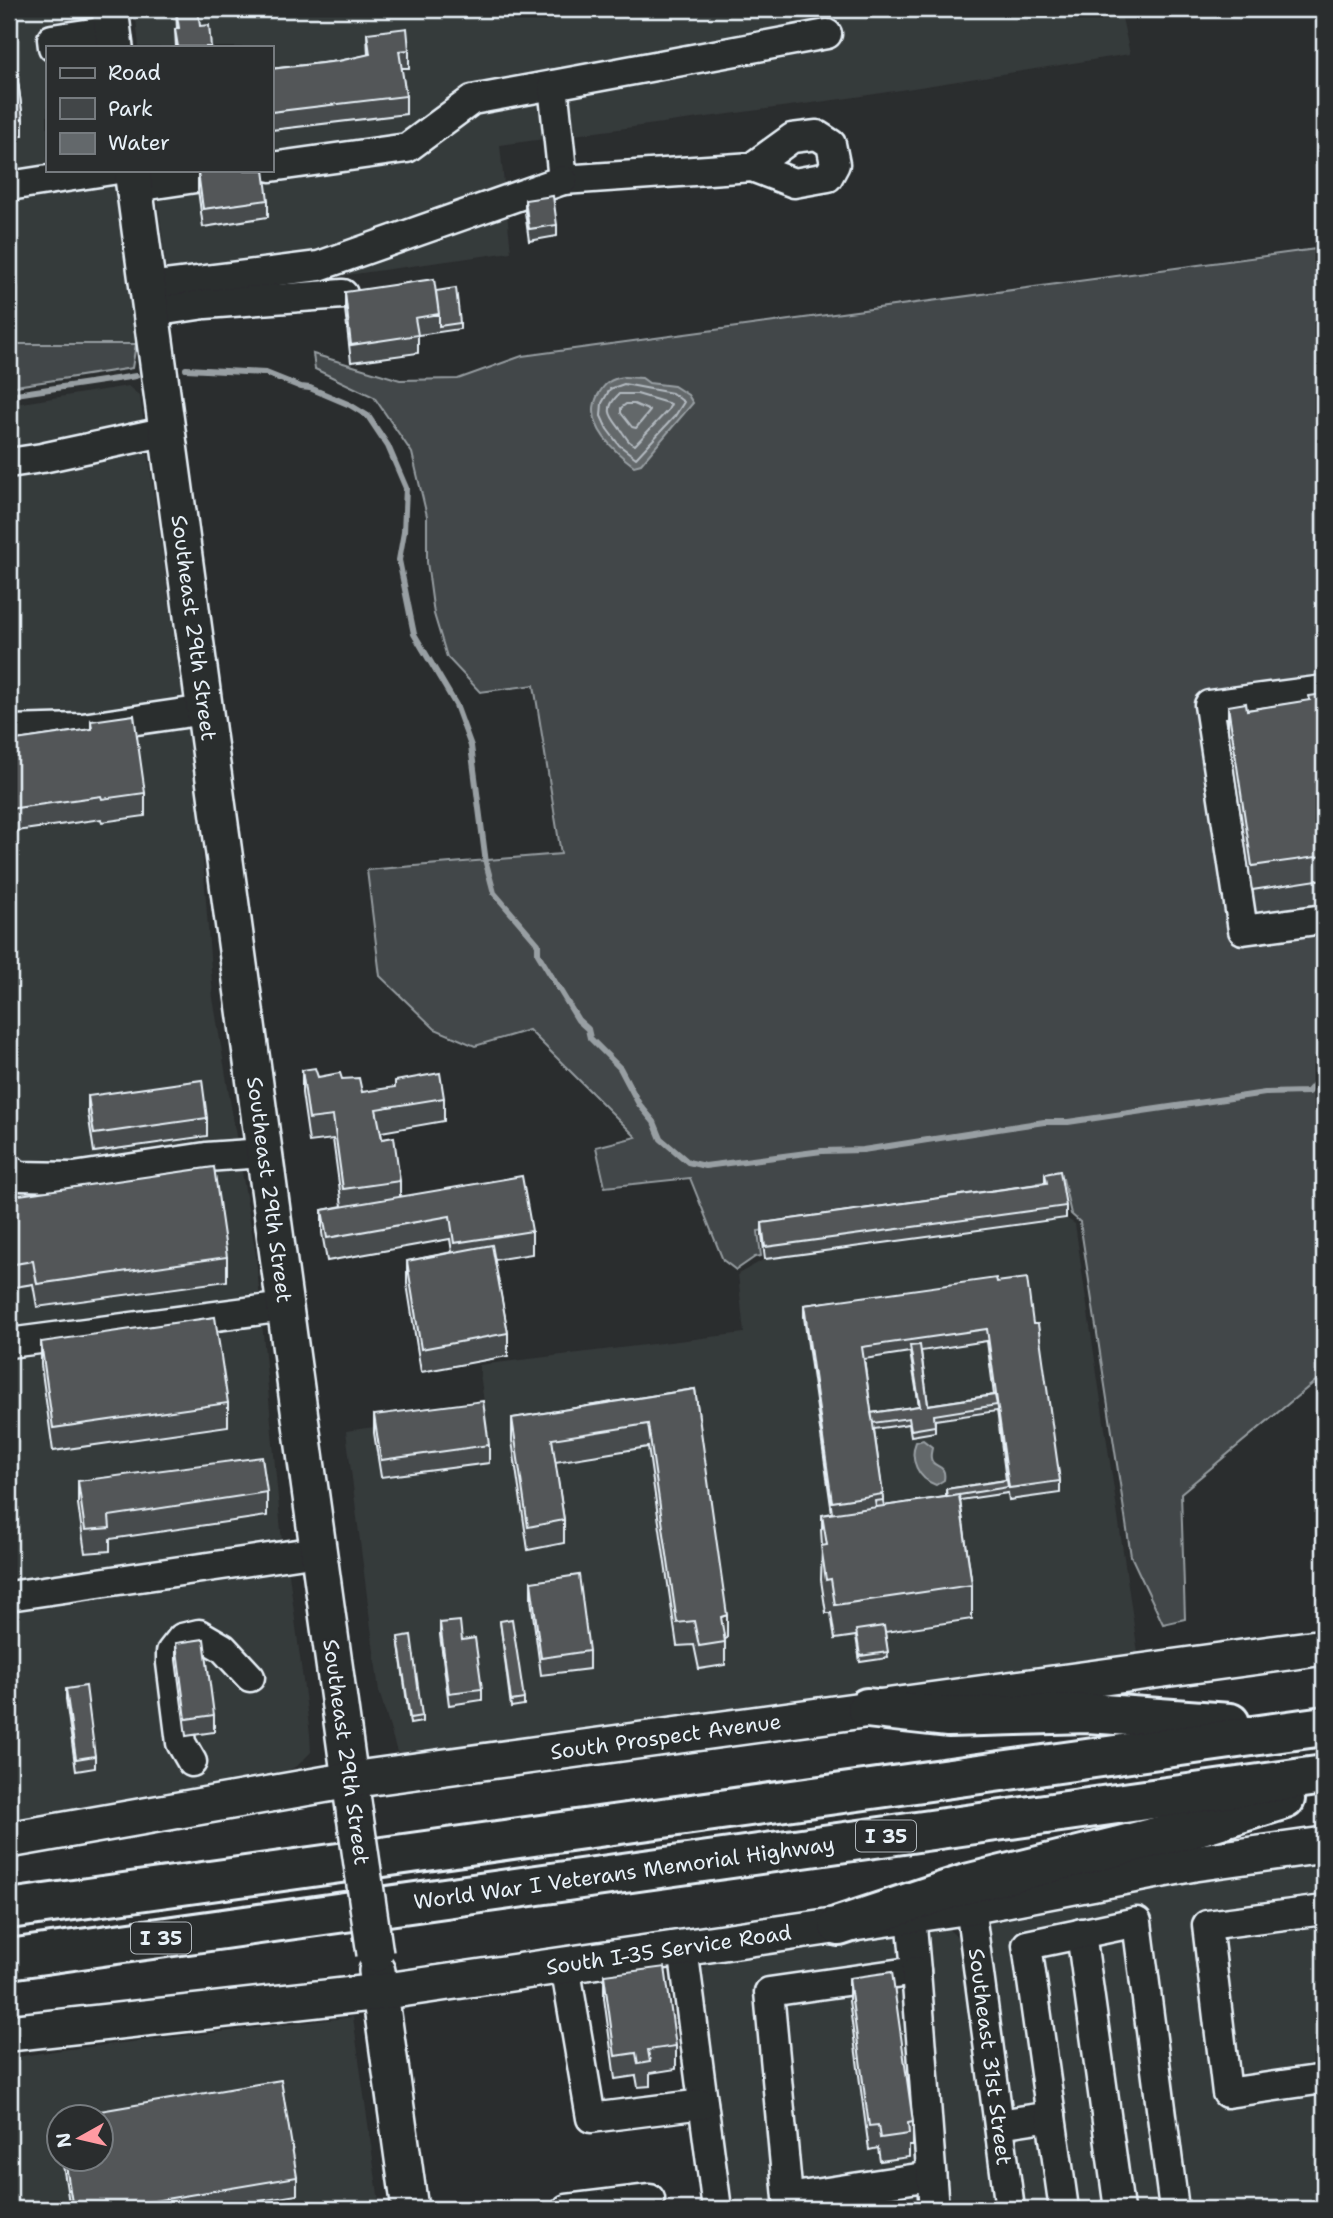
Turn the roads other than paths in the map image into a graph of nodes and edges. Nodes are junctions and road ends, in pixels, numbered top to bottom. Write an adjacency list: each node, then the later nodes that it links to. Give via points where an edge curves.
1 (112, 29): 3 (street, via 52,39)
2 (827, 34): 4 (street)
3 (53, 46)
4 (553, 85): 5 (street, via 472,100 407,148); 10 (street)
5 (273, 167)
6 (752, 167): 10 (street)
7 (203, 172): 9 (street)
8 (70, 173): 9 (street); 11 (street)
9 (126, 175): 13 (main road, Southeast 29th Street)
10 (563, 180): 13 (street, via 319,266)
11 (9, 186)
12 (343, 294): 13 (street, via 205,304)
13 (150, 299): 14 (main road, Southeast 29th Street)
14 (168, 431): 15 (street); 17 (main road, Southeast 29th Street)
15 (9, 463)
16 (1324, 690): 19 (street, via 1209,705 1243,930)
17 (205, 710): 18 (street, via 82,728); 20 (main road, Southeast 29th Street)
18 (9, 730)
19 (1324, 919)
20 (264, 1153): 21 (street, via 74,1177 18,1176); 22 (main road, Southeast 29th Street)
21 (9, 1168)
22 (285, 1307): 23 (street); 24 (main road, Southeast 29th Street)
23 (9, 1343)
24 (318, 1551): 25 (street); 32 (main road, Southeast 29th Street)
25 (9, 1596)
26 (1324, 1647): 28 (main road, South Prospect Avenue)
27 (250, 1677): 30 (street, via 223,1648 199,1634 182,1638 171,1651 181,1743)
28 (867, 1708): 29 (highway, via 948,1717 1088,1713); 32 (main road, South Prospect Avenue)
29 (1317, 1727): 37 (highway, I 35)
30 (192, 1762)
31 (1324, 1775): 43 (highway, World War I Veterans Memorial Highway / I 35)
32 (350, 1780): 34 (main road, South Prospect Avenue); 46 (main road, Southeast 29th Street, bridge)
33 (1324, 1787): 40 (highway, via 1188,1829 966,1884)
34 (9, 1839)
35 (1324, 1845): 36 (main road, South I-35 Service Road, via 1180,1866)
36 (970, 1906): 39 (main road, South I-35 Service Road); 51 (street, Southeast 31st Street)
37 (9, 1909)
38 (1324, 1910): 48 (street, via 1207,1925 1227,2093)
39 (911, 1915): 40 (main road, South I-35 Service Road); 45 (street)
40 (839, 1926): 42 (main road, South I-35 Service Road)
41 (1081, 1933): 50 (street, via 1027,1945); 61 (street); 62 (street, via 1137,1922)
42 (683, 1948): 44 (main road, South I-35 Service Road); 49 (street)
43 (9, 1959)
44 (565, 1965): 46 (main road, South I-35 Service Road); 49 (street, via 591,2118)
45 (916, 1971): 52 (street); 54 (street, via 769,1992)
46 (380, 1992): 47 (main road, South I-35 Service Road); 55 (main road, Southeast 29th Street)
47 (9, 2033)
48 (1324, 2079)
49 (703, 2104): 57 (street)
50 (1051, 2116): 51 (street); 60 (street)
51 (999, 2124): 59 (street, Southeast 31st Street)
52 (931, 2176): 54 (street); 58 (street)
53 (650, 2199): 56 (street)
54 (788, 2204)
55 (405, 2209)
56 (567, 2209)
57 (717, 2209)
58 (934, 2209)
59 (1010, 2209)
60 (1064, 2209)
61 (1119, 2209)
62 (1174, 2209)

